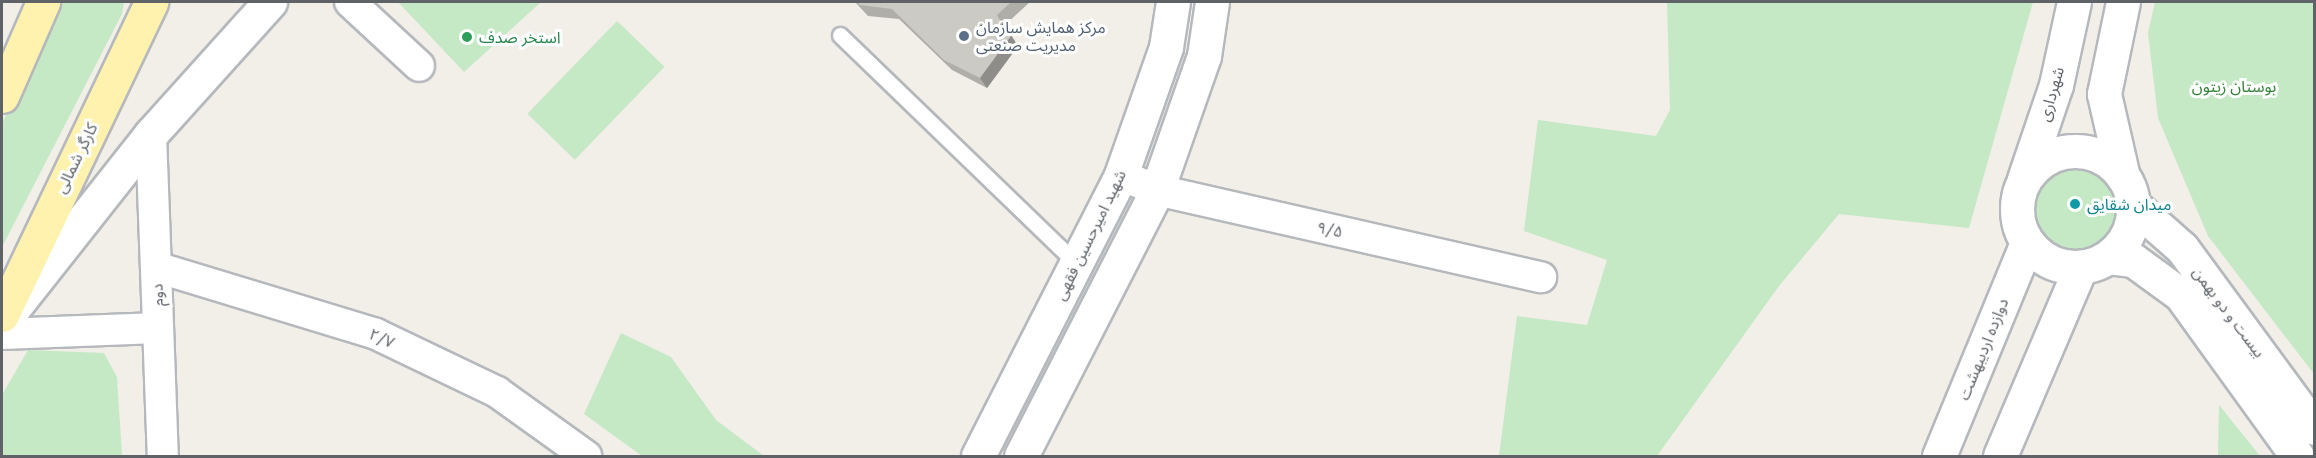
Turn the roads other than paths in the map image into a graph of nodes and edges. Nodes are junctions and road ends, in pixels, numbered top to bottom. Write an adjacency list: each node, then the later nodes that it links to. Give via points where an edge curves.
1 (43, 2): 11 (main road)
2 (152, 2): 22 (main road, کارگر شمالی)
3 (270, 2): 12 (street)
4 (350, 2): 10 (street)
5 (1173, 2): 13 (street, شهید امیرحسین فقهی, via 1166,47)
6 (1212, 2): 15 (street, via 1204,56)
7 (2074, 2): 14 (street, شهرداری, via 2056,85)
8 (2123, 2): 16 (street, via 2104,94)
9 (840, 35): 19 (lane)
10 (419, 66)
11 (2, 96)
12 (151, 134): 20 (street, دوم); 23 (street)
13 (1121, 175): 15 (street, ۹/۵); 19 (street, شهید امیرحسین فقهی)
14 (2022, 184): 16 (street, via 2034,168 2051,156 2071,151 2091,153 2109,162); 17 (street, via 2017,213)
15 (1157, 190): 21 (street, ۹/۵); 30 (street)
16 (2128, 191): 18 (street, via 2127,234); 26 (street, بیست و دو بهمن, via 2182,248)
17 (2027, 243): 18 (street, via 2041,257 2060,265); 31 (street, دوازده اردیبهشت)
18 (2094, 262): 32 (street); 33 (street, بیست و دو بهمن, via 2133,260 2181,295)
19 (1076, 263): 29 (street, شهید امیرحسین فقهی)
20 (156, 267): 24 (street, دوم); 28 (street, ۲/۷, via 376,334 497,392)
21 (1541, 277)
22 (2, 315)
23 (2, 323)
24 (158, 328): 25 (street); 27 (street, دوم)
25 (2, 334)
26 (2314, 428)
27 (163, 456)
28 (586, 456)
29 (978, 456)
30 (1022, 456)
31 (1939, 456)
32 (2000, 456)
33 (2297, 456)

